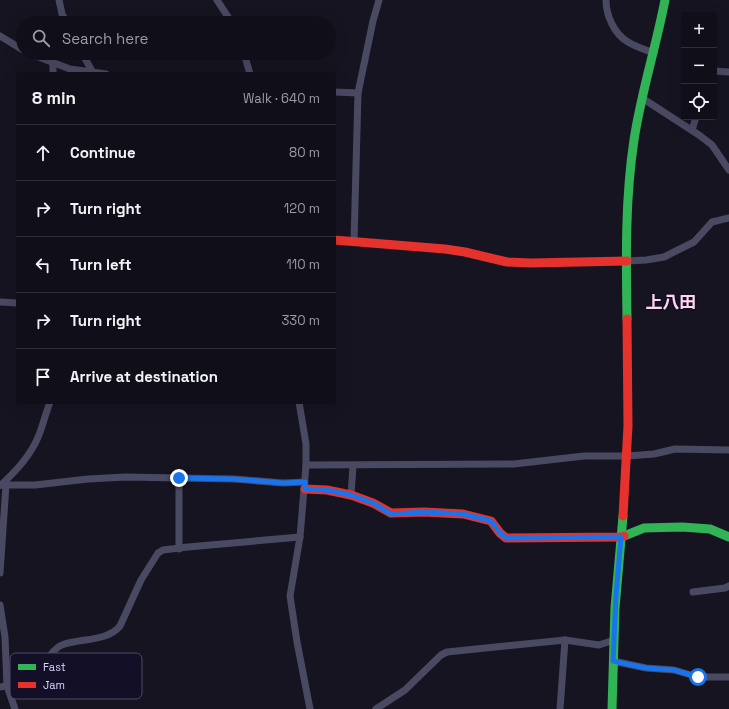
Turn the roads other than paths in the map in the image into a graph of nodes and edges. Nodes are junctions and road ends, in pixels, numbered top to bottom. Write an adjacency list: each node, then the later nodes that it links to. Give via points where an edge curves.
1 (59, 0): 6 (street)
2 (217, 0): 7 (street)
3 (379, 0): 22 (street)
4 (606, 0): 10 (street, via 606,10 619,34 628,42)
5 (665, 0): 10 (street)
6 (63, 16)
7 (227, 16)
8 (0, 36): 9 (street)
9 (16, 46)
10 (654, 53): 23 (street)
11 (46, 60): 14 (street)
12 (86, 60): 15 (street)
13 (246, 60): 19 (street)
14 (53, 63): 15 (street, via 70,69); 17 (street)
15 (92, 71): 18 (street)
16 (717, 71): 20 (street)
17 (53, 72)
18 (97, 72)
19 (249, 72)
20 (729, 72)
21 (336, 92): 22 (street)
22 (358, 93): 29 (street)
23 (642, 98): 25 (street); 30 (street, via 634,134 628,196)
24 (695, 120): 25 (street)
25 (692, 130): 26 (street, via 712,145)
26 (729, 170)
27 (729, 218): 30 (street, via 712,222 694,242 681,250 664,257)
28 (336, 240): 29 (street)
29 (354, 242): 30 (street, via 445,249 507,262)
30 (627, 261): 36 (street)
31 (0, 302): 32 (street)
32 (16, 303)
33 (49, 404): 40 (street, via 39,436 31,450)
34 (298, 404): 37 (street, via 306,444)
35 (729, 450): 36 (street, via 675,449)
36 (627, 456): 38 (street, via 584,456 514,464); 43 (street)
37 (306, 465): 38 (street); 41 (street)
38 (353, 466): 42 (street)
39 (179, 478): 40 (street, via 125,477 35,485); 41 (street, via 234,479); 46 (street)
40 (3, 485): 47 (street)
41 (305, 486): 42 (street); 45 (street)
42 (351, 495): 43 (street, via 373,503 391,514 463,514 491,521 506,538)
43 (621, 537): 44 (street, via 644,528 682,527 710,529); 52 (street)
44 (729, 537)
45 (300, 538): 46 (street); 60 (street, via 290,596)
46 (179, 549): 53 (street, via 163,550 158,553 141,580 116,631 62,645)
47 (0, 573)
48 (729, 586): 49 (street)
49 (693, 592)
50 (0, 605): 56 (street, via 5,637)
51 (565, 640): 52 (street, via 600,645); 61 (street, via 447,652 405,690); 62 (street)
52 (614, 640): 54 (street)
53 (52, 653)
54 (613, 661): 55 (street, via 646,668 674,670 698,677); 63 (street)
55 (729, 677)
56 (4, 686): 58 (street)
57 (10, 699): 59 (street)
58 (10, 699)
59 (15, 709)
60 (310, 709)
61 (376, 709)
62 (560, 709)
63 (612, 709)

